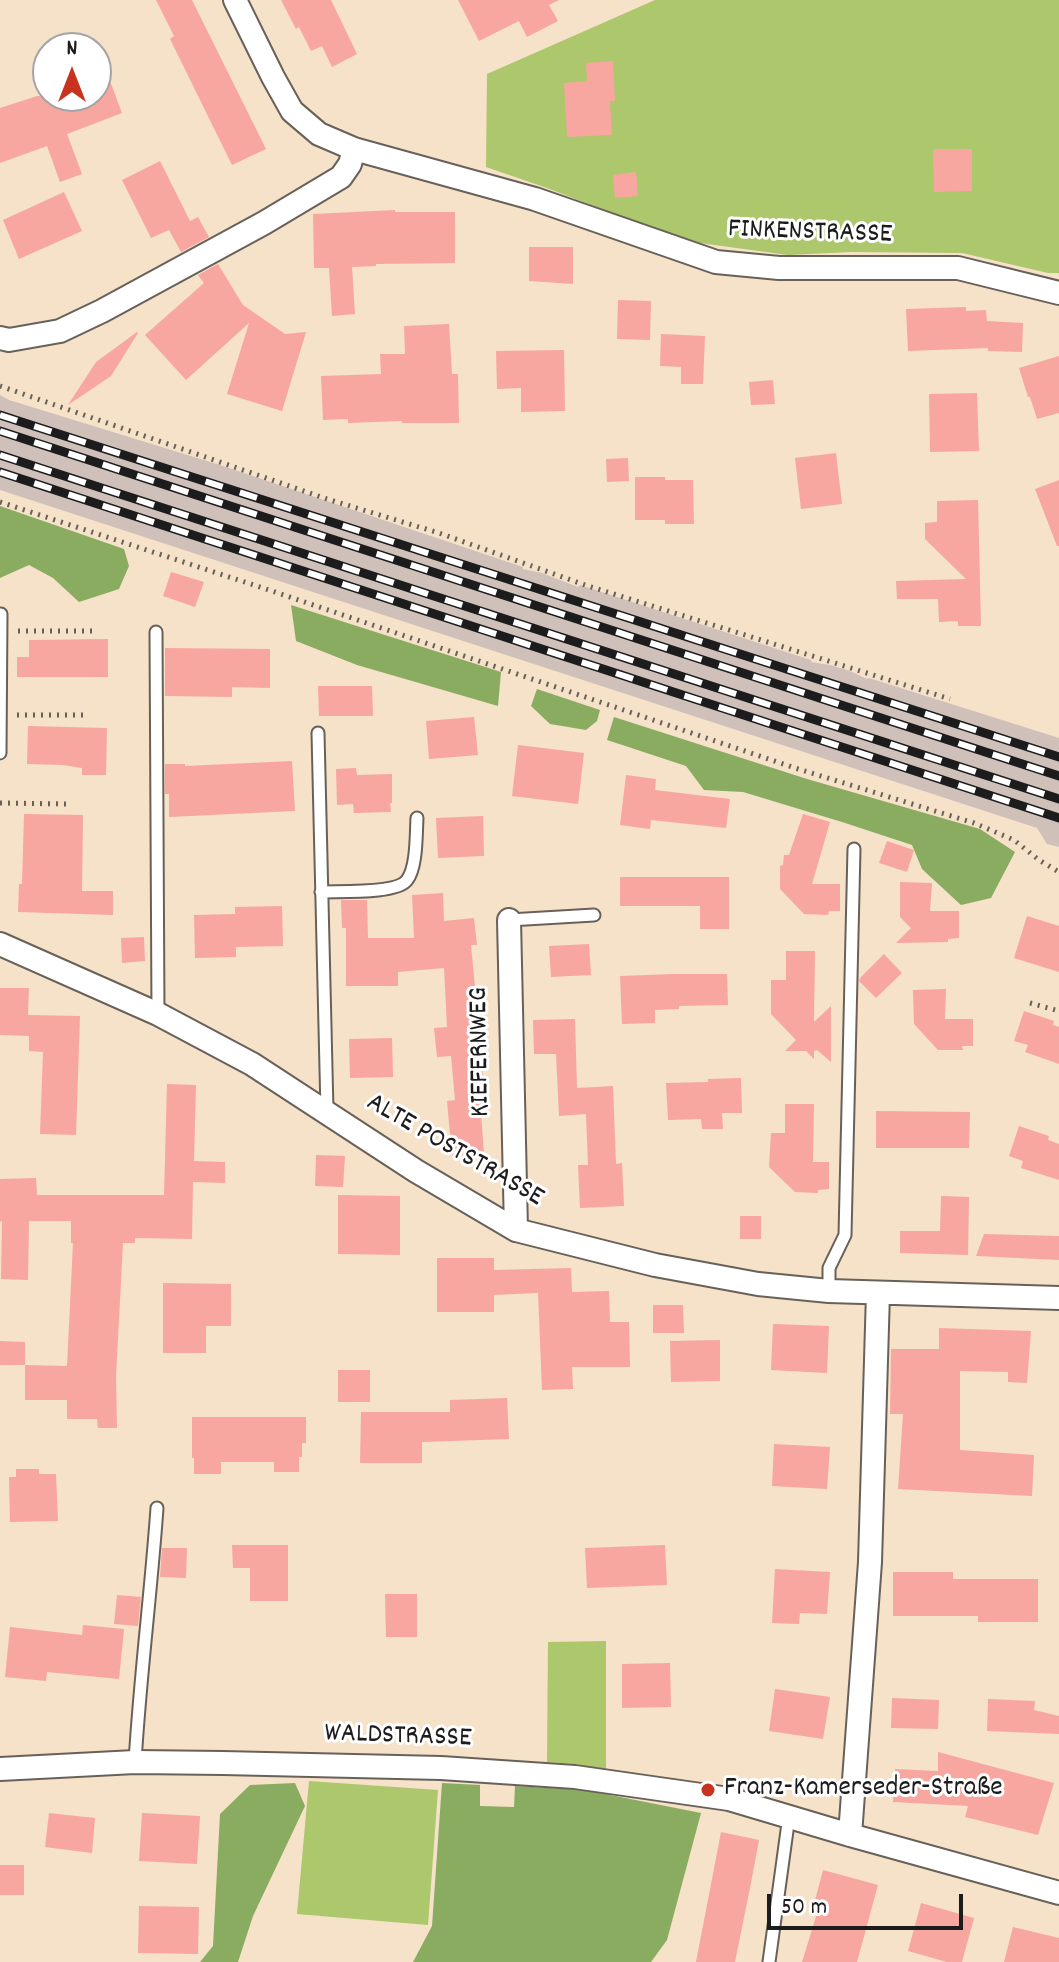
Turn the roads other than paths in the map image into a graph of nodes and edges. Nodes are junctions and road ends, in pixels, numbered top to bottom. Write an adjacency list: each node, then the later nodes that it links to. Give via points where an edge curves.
1 (235, 0): 2 (street, FINKENSTRASSE, via 292,111 319,134)
2 (354, 149): 3 (street, FINKENSTRASSE, via 535,199 716,262 779,268 958,268); 4 (street, via 341,177 226,244 60,331)
3 (1059, 293)
4 (0, 338)
5 (1, 614): 6 (lane)
6 (1, 631): 8 (lane)
7 (156, 632): 17 (lane)
8 (0, 715): 10 (lane)
9 (318, 733): 13 (lane)
10 (0, 753)
11 (417, 818): 13 (lane, via 413,865 404,884)
12 (854, 849): 20 (lane, via 845,1235 829,1268)
13 (321, 892): 18 (lane)
14 (594, 915): 15 (lane)
15 (509, 920): 19 (street, KIEFERNWEG)
16 (0, 944): 17 (street, ALTE POSTSTRASSE)
17 (158, 1014): 18 (street, ALTE POSTSTRASSE)
18 (327, 1112): 19 (street, ALTE POSTSTRASSE)
19 (516, 1230): 20 (street, ALTE POSTSTRASSE, via 655,1265)
20 (829, 1291): 21 (street, ALTE POSTSTRASSE)
21 (878, 1293): 22 (street, ALTE POSTSTRASSE); 27 (street, via 870,1562)
22 (1059, 1298)
23 (157, 1508): 24 (lane)
24 (135, 1762): 25 (street, WALDSTRASSE); 26 (street, WALDSTRASSE, via 441,1768 575,1777 729,1799)
25 (0, 1769)
26 (789, 1816): 27 (street, WALDSTRASSE); 29 (lane)
27 (850, 1835): 28 (street, WALDSTRASSE)
28 (1059, 1893)
29 (769, 1962)

